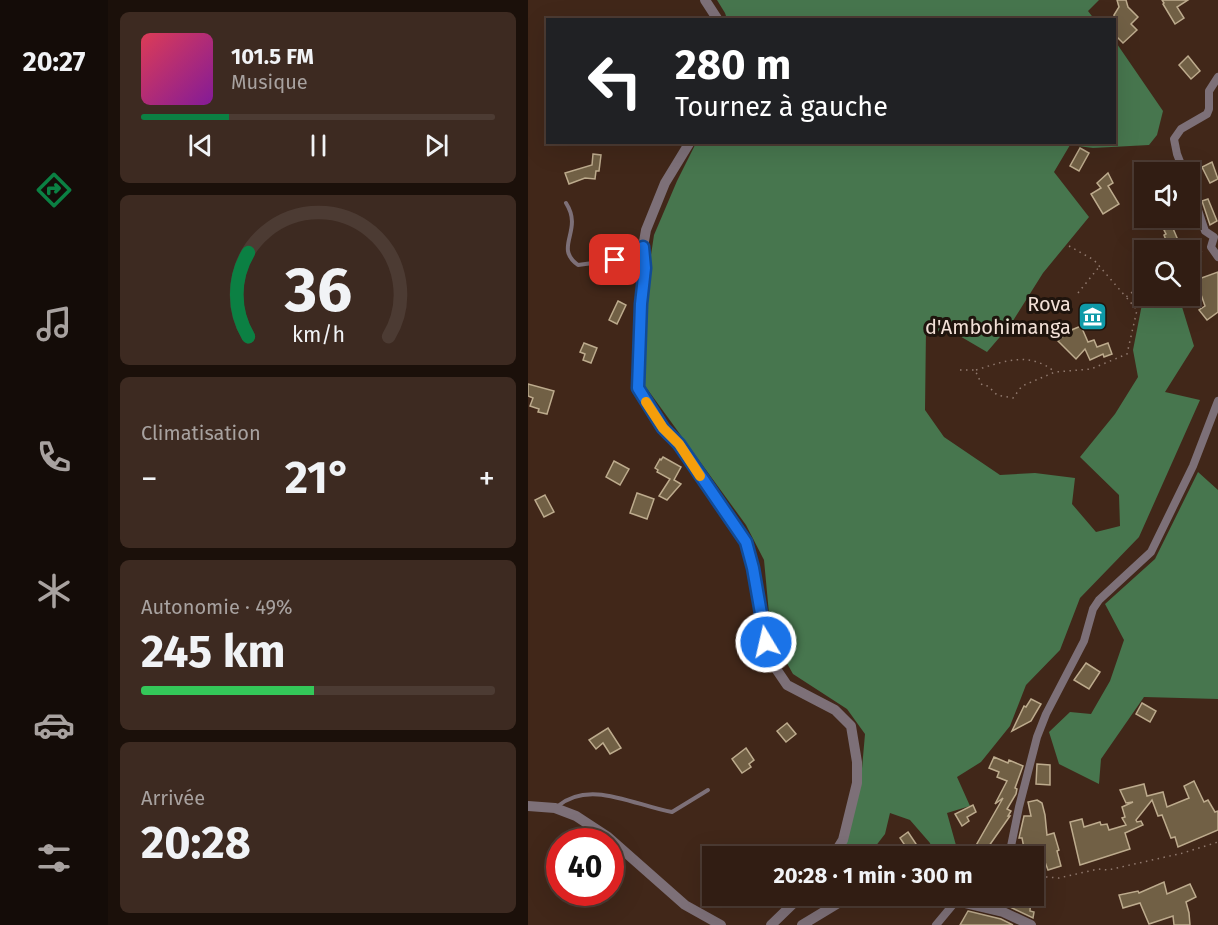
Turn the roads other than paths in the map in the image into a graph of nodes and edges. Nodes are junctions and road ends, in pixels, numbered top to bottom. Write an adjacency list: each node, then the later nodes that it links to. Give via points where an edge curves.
1 (705, 0): 2 (street)
2 (717, 18)
3 (1218, 77): 5 (street, via 1209,91 1207,114 1181,129 1174,139)
4 (689, 144): 8 (street, via 666,183)
5 (1180, 162)
6 (566, 203): 8 (lane, via 573,214 567,252 578,265 615,260)
7 (1200, 216): 9 (street, via 1205,231 1214,237 1211,247)
8 (643, 247): 14 (street, via 638,388 746,542 768,657 787,685 835,710 851,726 857,783)
9 (1218, 257)
10 (1218, 401): 15 (street, via 1193,466 1151,552 1093,609 1084,641 1037,737)
11 (708, 790): 13 (lane, via 672,812 613,795 585,794 566,799)
12 (528, 806): 13 (street)
13 (555, 808): 20 (street, via 576,816 608,837 685,905)
14 (839, 846)
15 (1011, 846)
16 (791, 906): 21 (street)
17 (833, 906): 22 (street)
18 (947, 906): 23 (street)
19 (981, 906): 24 (street)
20 (721, 925)
21 (771, 925)
22 (802, 925)
23 (936, 925)
24 (1031, 925)

